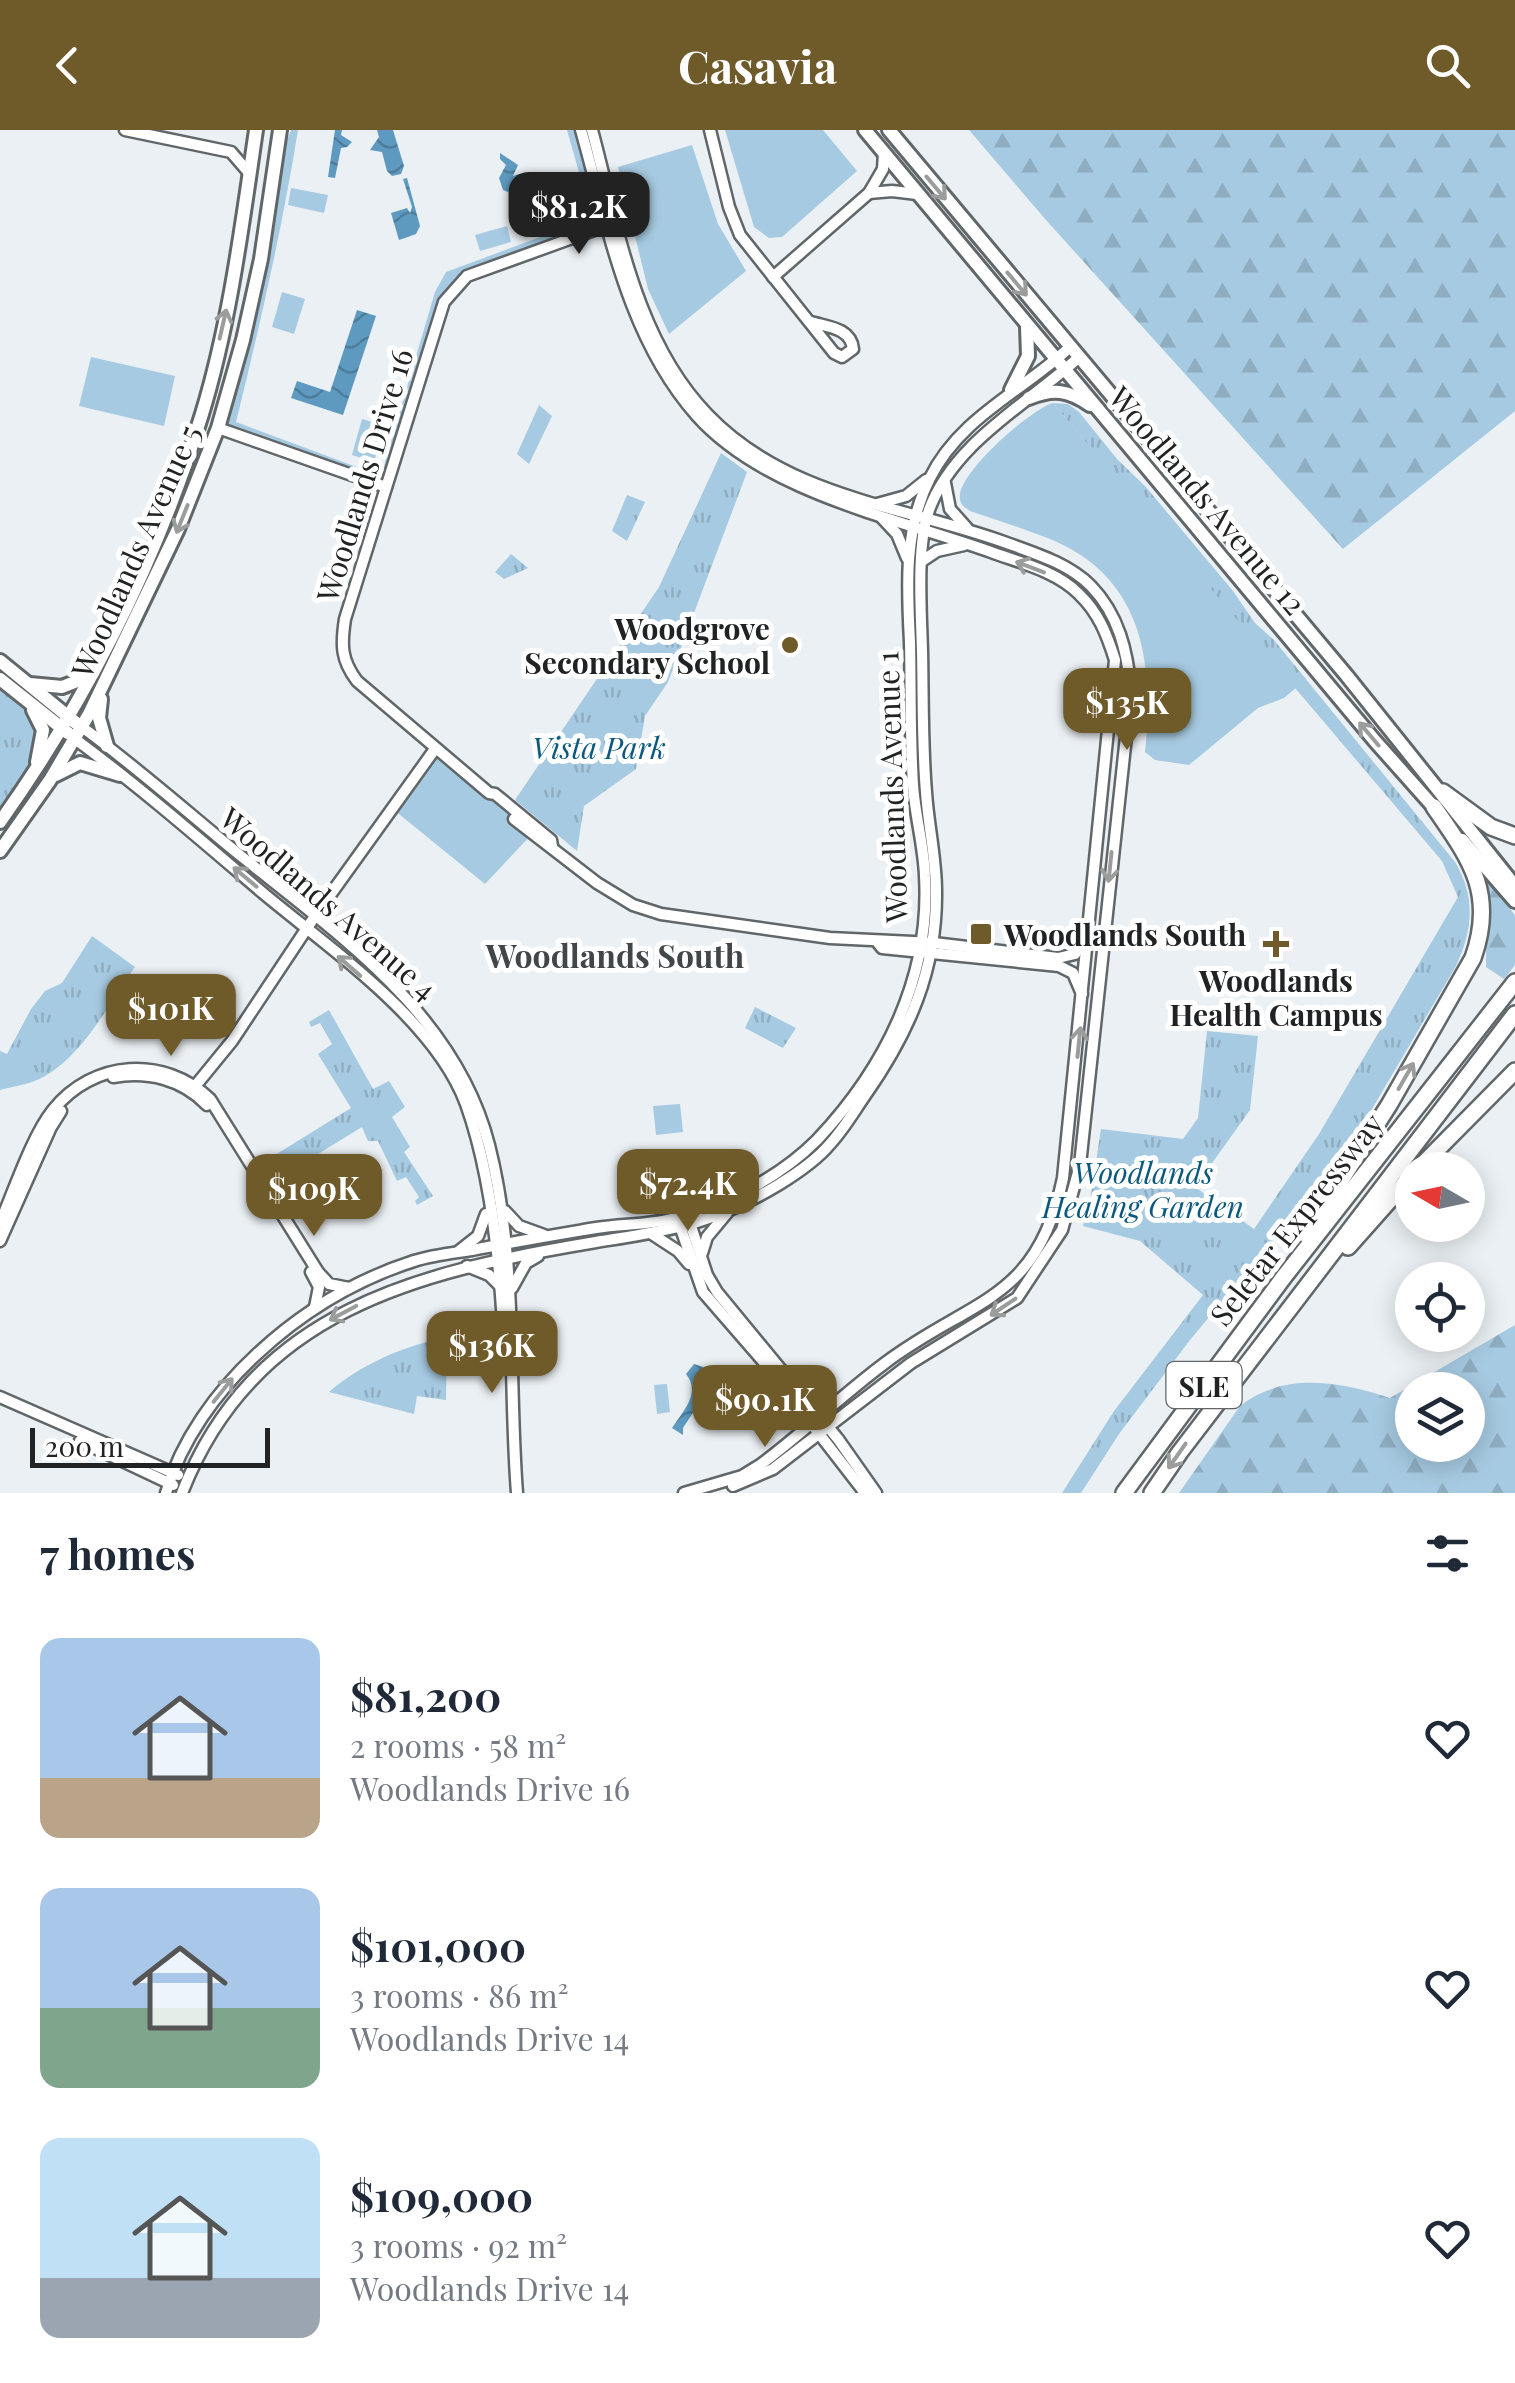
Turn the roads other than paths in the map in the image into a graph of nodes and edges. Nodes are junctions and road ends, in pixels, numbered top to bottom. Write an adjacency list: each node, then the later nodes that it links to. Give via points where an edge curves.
1 (125, 130): 10 (street)
2 (280, 130): 19 (main road, Woodlands Avenue 5)
3 (581, 130): 15 (street)
4 (592, 130): 15 (street)
5 (701, 130): 9 (street)
6 (865, 130): 11 (main road, Woodlands Avenue 12)
7 (889, 130): 20 (main road, Woodlands Avenue 12, one-way to 20)
8 (256, 134): 10 (street); 12 (main road, Woodlands Avenue 5)
9 (711, 136): 16 (street, via 736,227)
10 (231, 152): 12 (street)
11 (884, 153): 13 (street); 14 (main road, Woodlands Avenue 12)
12 (250, 174): 22 (main road, Woodlands Avenue 5, one-way to 12)
13 (869, 193): 14 (street); 16 (street)
14 (918, 194): 18 (main road, Woodlands Avenue 12)
15 (612, 224): 29 (street, Woodlands Drive 16, via 482,269 453,289); 30 (street, via 626,292 652,353 699,418 751,461 815,494)
16 (773, 277): 17 (street)
17 (811, 322)
18 (1026, 323): 21 (main road, Woodlands Avenue 12); 23 (main road, via 1028,356)
19 (243, 340): 22 (main road, via 233,350 222,388); 26 (main road, Woodlands Avenue 5)
20 (1074, 353): 21 (street, Woodlands Avenue 1); 50 (main road, Woodlands Avenue 12)
21 (1061, 364): 23 (street, Woodlands Avenue 1); 24 (street, Woodlands Avenue 1); 25 (main road, Woodlands Avenue 12)
22 (209, 386): 38 (main road, Woodlands Avenue 5, via 166,514)
23 (1011, 390): 27 (street, Woodlands Avenue 1)
24 (1029, 398): 25 (main road, via 1061,390); 28 (street, Woodlands Avenue 1)
25 (1101, 412): 51 (main road, Woodlands Avenue 12, one-way to 25)
26 (218, 428): 29 (street); 40 (main road, Woodlands Avenue 5, one-way to 40)
27 (930, 476): 30 (street, via 906,496); 31 (street, Woodlands Avenue 1)
28 (945, 482): 31 (street, Woodlands Avenue 1); 32 (street, via 950,509)
29 (386, 487): 46 (street, Woodlands Drive 16, via 345,619 342,655 357,681)
30 (875, 508): 31 (street); 34 (street)
31 (920, 522): 32 (street); 33 (street); 34 (street, Woodlands Avenue 1); 35 (street, Woodlands Avenue 1)
32 (970, 530): 90 (street, one-way to 90, via 1054,561 1088,583 1111,612 1128,660 1131,690 1080,1165 1062,1230 1016,1298)
33 (970, 544): 35 (street); 58 (street, one-way to 33, via 1116,660 1104,626 1068,584)
34 (908, 561): 42 (street, Woodlands Avenue 1)
35 (922, 561): 37 (street, Woodlands Avenue 1)
36 (0, 661): 41 (main road, Woodlands Avenue 4)
37 (922, 667): 42 (street); 60 (street, Woodlands Avenue 1, via 936,889)
38 (90, 676): 41 (main road, via 62,687); 43 (main road, Woodlands Avenue 5)
39 (0, 678): 41 (main road, Woodlands Avenue 4)
40 (106, 682): 44 (main road, Woodlands Avenue 5); 45 (main road, via 99,718)
41 (24, 689): 43 (main road, Woodlands Avenue 4); 47 (main road, via 43,730)
42 (911, 698): 60 (street, Woodlands Avenue 1)
43 (66, 724): 44 (main road, Woodlands Avenue 4); 47 (main road, Woodlands Avenue 5)
44 (79, 733): 45 (street, Woodlands Avenue 4); 48 (street, Woodlands Avenue 4); 49 (main road, Woodlands Avenue 5)
45 (107, 746): 57 (street, Woodlands Avenue 4)
46 (435, 748): 57 (street); 60 (street, Woodlands Drive 16, via 546,846 633,904 660,914)
47 (35, 774): 52 (main road, Woodlands Avenue 5)
48 (120, 775): 49 (main road, via 80,763); 59 (street, Woodlands Avenue 4, one-way to 48)
49 (50, 780): 54 (main road, Woodlands Avenue 5)
50 (1442, 792): 53 (highway, via 1491,828); 55 (main road, Woodlands Avenue 12)
51 (1434, 807): 56 (main road, Woodlands Avenue 12); 84 (highway, one-way to 51, via 1390,1105 1481,935 1481,890)
52 (0, 822)
53 (1515, 836)
54 (0, 851)
55 (1515, 886)
56 (1515, 901)
57 (315, 916): 59 (street); 69 (street, Woodlands Avenue 4, via 413,1003 449,1051 482,1119)
58 (1090, 928): 60 (street, Woodlands Drive 16, via 1083,946 1066,958); 62 (street)
59 (308, 930): 65 (street); 67 (street, Woodlands Avenue 4, one-way to 59, via 465,1102 427,1038)
60 (927, 947): 62 (street, Woodlands Drive 16, via 1059,966 1072,973); 70 (street, Woodlands Avenue 1, via 910,1025 830,1145 798,1173); 71 (street, Woodlands Avenue 1, via 880,1057 825,1130 788,1165)
61 (1515, 982): 84 (highway, Seletar Expressway / SLE)
62 (1083, 999): 90 (street, one-way to 62, via 901,1351 1005,1290 1035,1252 1064,1178)
63 (1514, 1015): 88 (highway, Seletar Expressway / SLE)
64 (1515, 1070): 66 (highway)
65 (196, 1091): 72 (street, via 164,1071 130,1067 105,1072 74,1091 47,1118); 76 (street, via 165,1078 124,1075 70,1102 51,1127); 85 (street, via 227,1122 318,1272 334,1286); 87 (street, via 318,1284)
66 (1435, 1152)
67 (486, 1193): 77 (street, Woodlands Avenue 4); 80 (street, via 478,1236)
68 (1395, 1194): 88 (highway)
69 (500, 1200): 75 (street, via 510,1220); 77 (street, Woodlands Avenue 4)
70 (727, 1213): 71 (street, Woodlands Avenue 1); 82 (street, via 707,1236)
71 (684, 1222): 73 (street, Woodlands Avenue 1); 74 (street, Woodlands Avenue 1); 82 (street)
72 (0, 1223)
73 (575, 1232): 75 (street, Woodlands Avenue 1); 78 (street)
74 (652, 1234): 78 (street, Woodlands Avenue 1); 82 (street)
75 (550, 1236): 77 (street, Woodlands Avenue 1)
76 (0, 1242)
77 (502, 1244): 80 (street, Woodlands Avenue 1); 81 (street, Woodlands Avenue 4)
78 (588, 1244): 79 (street, Woodlands Avenue 1)
79 (543, 1252): 81 (street, Woodlands Avenue 1); 86 (street, via 526,1264)
80 (453, 1253): 85 (street, Woodlands Avenue 1, via 416,1260)
81 (504, 1260): 83 (street, Woodlands Avenue 1); 86 (street, Woodlands Avenue 4)
82 (697, 1264): 90 (street, via 703,1292)
83 (466, 1266): 86 (street, via 494,1279); 92 (street, Woodlands Avenue 1, one-way to 92, via 370,1299 312,1330 231,1405)
84 (1284, 1278): 98 (highway, Seletar Expressway / SLE)
85 (350, 1288): 87 (street, Woodlands Avenue 1)
86 (506, 1300): 93 (street, Woodlands Avenue 4)
87 (314, 1308): 91 (street, Woodlands Avenue 1, one-way to 87, via 218,1395)
88 (1268, 1336): 99 (highway, Seletar Expressway / SLE, one-way to 99)
89 (0, 1400): 91 (street)
90 (819, 1426): 94 (street, via 742,1476); 95 (street, via 773,1469); 96 (street); 97 (street)
91 (169, 1483): 92 (street)
92 (184, 1487)
93 (514, 1493)
94 (684, 1493)
95 (714, 1493)
96 (865, 1493)
97 (876, 1493)
98 (1124, 1493)
99 (1152, 1493)

